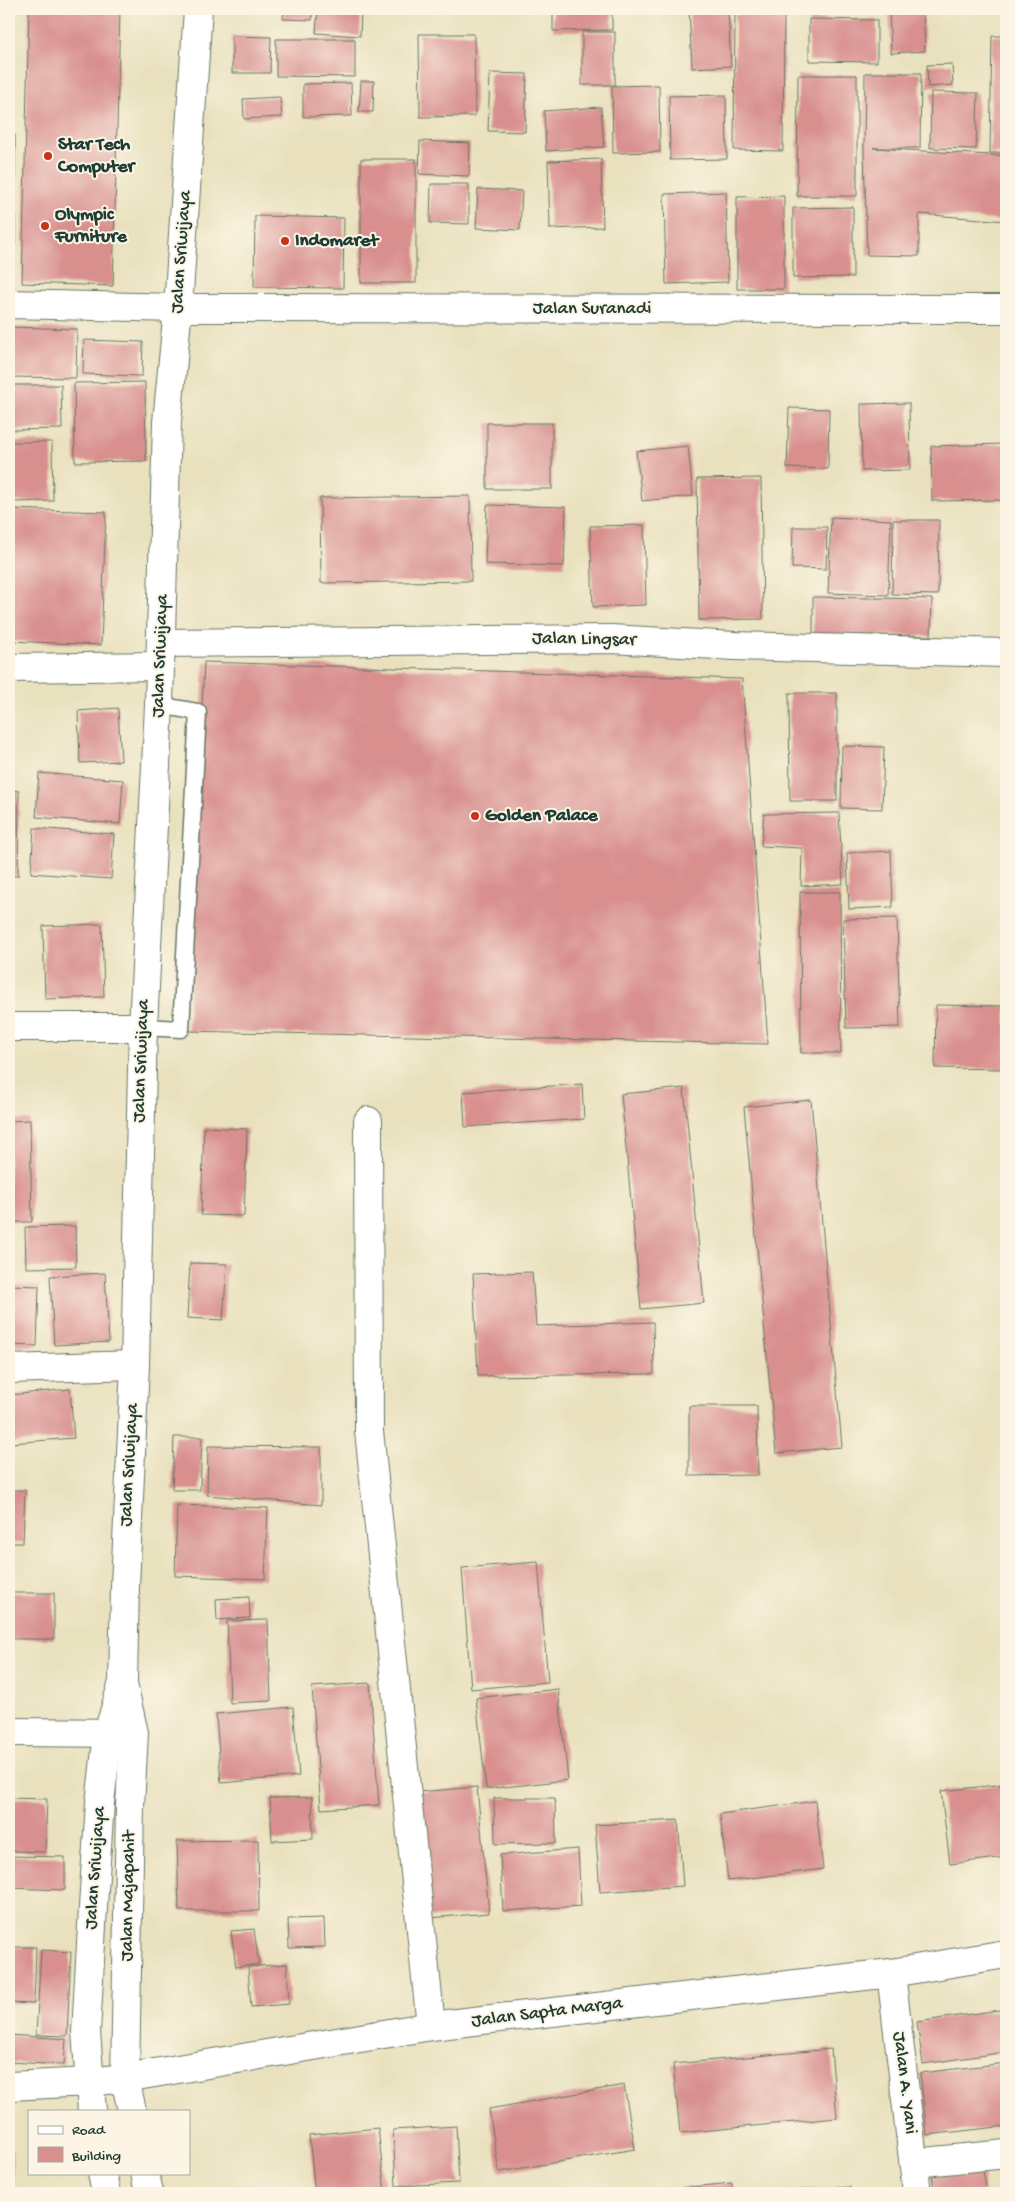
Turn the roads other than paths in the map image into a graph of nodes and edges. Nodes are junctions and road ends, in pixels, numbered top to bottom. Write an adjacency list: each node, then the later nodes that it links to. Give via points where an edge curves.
1 (198, 9): 3 (street, Jalan Sriwijaya)
2 (9, 304): 3 (street, Jalan Suranadi)
3 (178, 308): 4 (street, Jalan Suranadi); 6 (street, Jalan Sriwijaya, via 168,422)
4 (1006, 309)
5 (1006, 653): 6 (street, Jalan Lingsar, via 735,646 610,639)
6 (161, 654): 7 (street, Jalan Lingsar); 8 (street, Jalan Sriwijaya)
7 (9, 668)
8 (159, 705): 10 (street, Jalan Sriwijaya); 10 (lane, via 198,712 181,1028)
9 (9, 1027): 10 (street)
10 (143, 1027): 12 (street, Jalan Sriwijaya)
11 (368, 1121): 19 (street, via 369,1431)
12 (135, 1365): 13 (street); 14 (street, Jalan Sriwijaya)
13 (9, 1369)
14 (123, 1682): 16 (street, Jalan Majapahit)
15 (9, 1732): 16 (street)
16 (121, 1733): 20 (street, Jalan Majapahit, via 130,1806); 21 (street, Jalan Sriwijaya, via 100,1803 86,2032)
17 (1006, 1954): 18 (street, Jalan Sapta Marga)
18 (891, 1973): 19 (street, Jalan Sapta Marga); 26 (street, Jalan A. Yani)
19 (431, 2026): 20 (street, Jalan Sapta Marga)
20 (125, 2078): 21 (street, Jalan Sapta Marga); 24 (street, Jalan Majapahit)
21 (89, 2082): 22 (street, Jalan Sapta Marga); 23 (street, Jalan Sriwijaya)
22 (9, 2086)
23 (92, 2110)
24 (132, 2110)
25 (1006, 2154): 26 (street)
26 (914, 2163): 31 (street, Jalan A. Yani)
27 (102, 2174): 29 (street)
28 (145, 2174): 30 (street)
29 (106, 2193)
30 (149, 2193)
31 (917, 2193)

